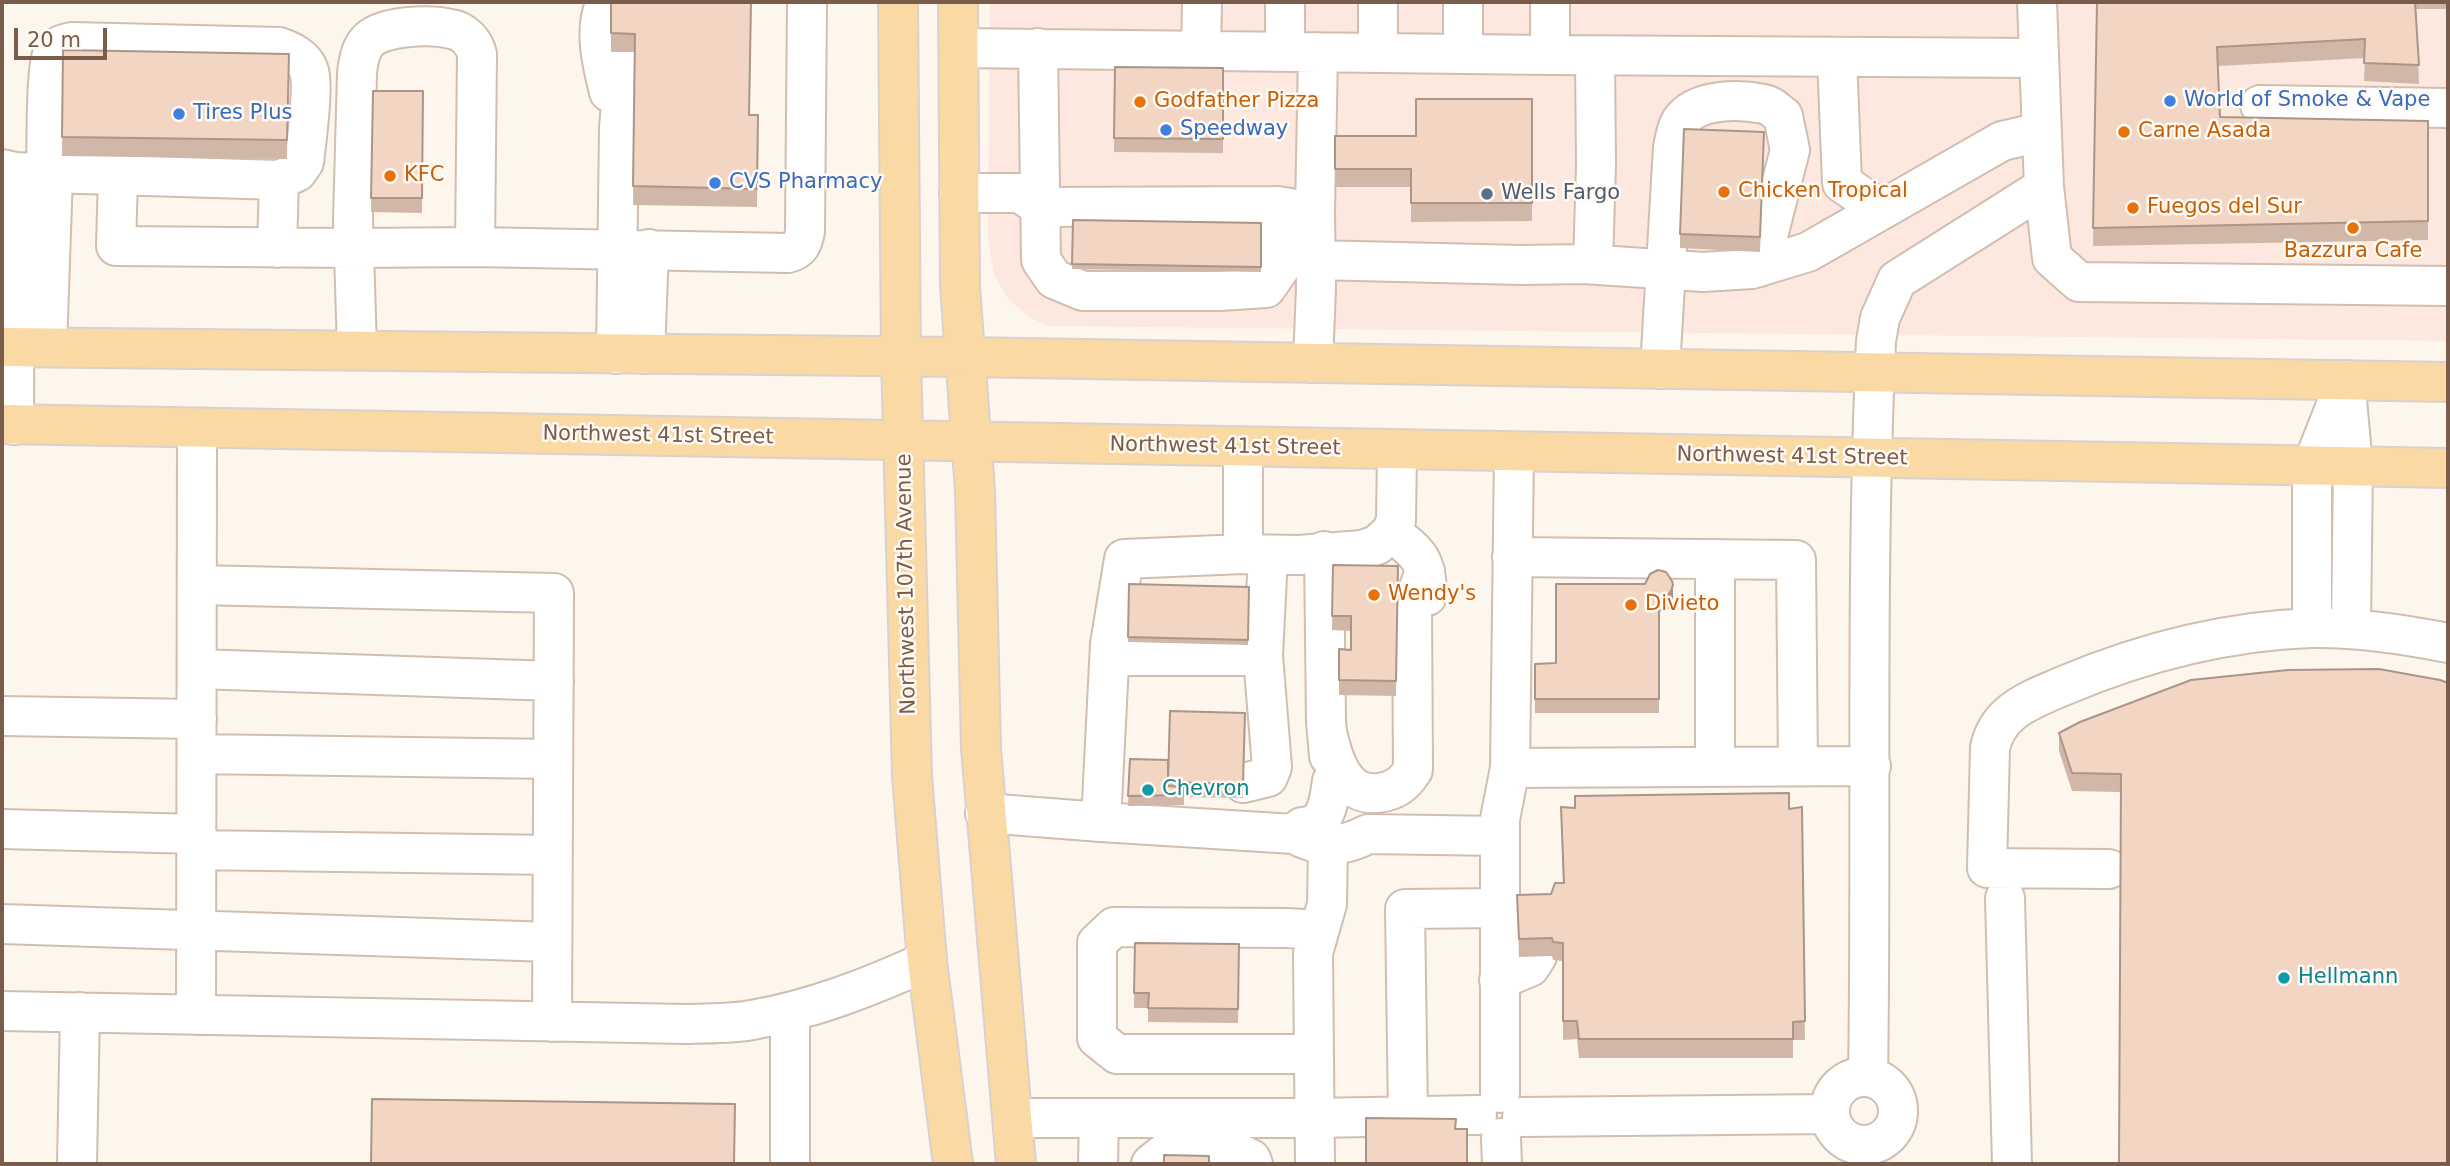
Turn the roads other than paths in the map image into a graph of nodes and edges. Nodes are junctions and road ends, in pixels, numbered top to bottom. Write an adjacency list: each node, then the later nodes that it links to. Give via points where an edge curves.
1 (807, 2): 39 (lane, via 802,245 779,254)
2 (898, 2): 48 (main road, Northwest 107th Avenue)
3 (958, 2): 11 (main road)
4 (1202, 2): 13 (lane)
5 (1284, 2): 14 (lane)
6 (1378, 2): 15 (lane)
7 (1463, 2): 16 (lane)
8 (1550, 2): 17 (lane)
9 (2037, 2): 20 (lane)
10 (620, 18): 23 (lane); 23 (lane, via 600,21 600,57)
11 (959, 48): 12 (lane); 30 (main road)
12 (1038, 48): 13 (lane); 33 (lane)
13 (1201, 51): 14 (lane)
14 (1301, 52): 15 (lane); 35 (lane)
15 (1378, 53): 16 (lane)
16 (1463, 54): 17 (lane)
17 (1550, 55): 18 (lane)
18 (1595, 55): 19 (lane); 41 (lane)
19 (1837, 57): 20 (lane); 28 (lane)
20 (2038, 58): 24 (lane)
21 (2260, 105): 22 (lane)
22 (2448, 108)
23 (619, 128): 39 (lane)
24 (2041, 132): 29 (lane); 34 (lane, via 2003,141)
25 (29, 172): 26 (lane); 27 (lane, via 49,67 55,49 62,44 279,47 306,65 310,80 304,162 297,172); 45 (lane)
26 (118, 177): 27 (lane); 37 (lane, via 116,246)
27 (279, 180): 37 (lane)
28 (1842, 183): 31 (lane); 34 (lane)
29 (2044, 187): 44 (lane, via 2052,258 2079,282); 52 (lane, via 1897,281 1880,318)
30 (959, 193): 33 (lane, via 1020,193); 49 (main road)
31 (1778, 197): 42 (lane); 43 (lane, via 1790,150 1783,116 1768,104 1741,102 1706,104 1688,113 1679,123 1673,147)
32 (1277, 206): 33 (lane); 33 (lane, via 1280,268 1266,288 1205,291 1083,291 1054,279 1041,260); 35 (lane)
33 (1040, 207)
34 (1880, 209): 42 (lane, via 1808,252)
35 (1315, 212): 40 (lane)
36 (475, 247): 38 (lane); 38 (lane, via 477,54 468,37 450,28 394,29 374,36 362,51 357,73); 39 (lane)
37 (277, 248): 38 (lane)
38 (354, 248): 46 (lane)
39 (633, 249): 47 (lane)
40 (1315, 260): 41 (lane); 50 (lane)
41 (1593, 264): 43 (lane)
42 (1760, 267): 43 (lane, via 1703,272)
43 (1664, 269): 51 (lane)
44 (2448, 286)
45 (21, 347): 46 (main road); 55 (lane)
46 (357, 350): 47 (main road)
47 (630, 354): 48 (main road)
48 (901, 357): 49 (main road); 57 (main road, Northwest 107th Avenue)
49 (965, 357): 50 (main road); 58 (main road)
50 (1313, 363): 51 (main road)
51 (1660, 369): 52 (main road)
52 (1875, 374): 53 (main road); 62 (lane)
53 (2346, 380): 54 (main road); 63 (lane); 64 (lane)
54 (2448, 382)
55 (8, 424): 56 (main road, Northwest 41st Street)
56 (197, 428): 57 (main road, Northwest 41st Street); 74 (lane)
57 (904, 441): 58 (main road, Northwest 41st Street); 109 (main road, Northwest 107th Avenue, via 912,776)
58 (972, 442): 59 (main road, Northwest 41st Street); 92 (main road)
59 (1243, 448): 60 (main road, Northwest 41st Street); 72 (lane)
60 (1397, 450): 61 (main road, Northwest 41st Street); 66 (lane, via 1396,515)
61 (1514, 452): 62 (main road, Northwest 41st Street); 68 (lane)
62 (1871, 458): 63 (main road, Northwest 41st Street); 88 (lane)
63 (2312, 466): 64 (main road, Northwest 41st Street); 69 (lane)
64 (2353, 466): 65 (main road, Northwest 41st Street); 70 (lane)
65 (2448, 468)
66 (1391, 532): 67 (lane, via 1369,549); 73 (lane, via 1420,556)
67 (1324, 551): 72 (lane); 83 (lane)
68 (1512, 557): 71 (lane); 89 (lane)
69 (2312, 557): 70 (lane); 75 (lane)
70 (2352, 558): 76 (lane)
71 (1715, 559): 86 (lane); 87 (lane, via 1796,560)
72 (1233, 564): 78 (lane, via 1158,574 1124,559); 79 (lane)
73 (1425, 571): 83 (lane, via 1412,607 1413,770 1396,788 1383,793 1359,792 1337,765); 96 (lane, via 1429,749)
74 (197, 585): 80 (lane); 81 (lane, via 554,593)
75 (2312, 628): 76 (lane); 101 (lane, via 2228,637 2145,657 2047,693 2013,711 2002,723 1988,759 1987,868)
76 (2351, 628): 77 (lane)
77 (2448, 643)
78 (1110, 656): 79 (lane, via 1209,650); 93 (lane, via 1116,783)
79 (1263, 656): 91 (lane, via 1272,766 1268,777)
80 (197, 669): 81 (lane); 84 (lane)
81 (554, 681): 85 (lane)
82 (2, 716): 84 (lane)
83 (1327, 732): 90 (lane)
84 (197, 737): 85 (lane); 99 (lane)
85 (553, 759): 100 (lane)
86 (1715, 766): 87 (lane); 89 (lane)
87 (1798, 766): 88 (lane)
88 (1871, 766): 117 (lane)
89 (1510, 768): 97 (lane)
90 (1332, 782): 95 (lane); 98 (lane, via 1320,821 1302,827)
91 (1243, 783)
92 (985, 813): 93 (lane); 120 (main road)
93 (1101, 822): 98 (lane)
94 (2, 829): 99 (lane)
95 (1368, 834): 96 (lane); 98 (lane, via 1350,844)
96 (1410, 834): 97 (lane)
97 (1500, 836): 103 (lane)
98 (1311, 839): 106 (lane, via 1327,904)
99 (196, 842): 100 (lane); 105 (lane)
100 (553, 855): 107 (lane)
101 (2109, 869)
102 (2005, 898): 133 (lane)
103 (1512, 907): 110 (lane); 119 (lane, via 1405,909)
104 (2, 924): 105 (lane)
105 (196, 930): 107 (lane); 114 (lane)
106 (1320, 930): 116 (lane, via 1312,953); 116 (lane, via 1114,927 1097,943 1097,1038 1117,1054)
107 (552, 942): 115 (lane)
108 (1536, 956): 110 (lane, via 1530,967)
109 (927, 961): 113 (lane, via 827,1003); 127 (main road, Northwest 107th Avenue)
110 (1499, 980): 123 (lane)
111 (2, 1011): 112 (lane)
112 (80, 1012): 114 (lane); 125 (lane)
113 (789, 1012): 115 (lane, via 750,1021 686,1024); 126 (lane)
114 (196, 1015): 115 (lane)
115 (552, 1021)
116 (1312, 1054): 122 (lane)
117 (1868, 1077): 118 (lane, via 1840,1087); 124 (lane, via 1893,1092 1898,1110 1893,1129)
118 (1829, 1114): 123 (lane); 124 (lane, via 1843,1138)
119 (1408, 1116): 122 (lane); 123 (lane)
120 (1013, 1118): 121 (lane); 128 (main road)
121 (1099, 1118): 122 (lane); 129 (lane)
122 (1315, 1118): 132 (lane)
123 (1500, 1125)
124 (1869, 1155)
125 (78, 1164)
126 (790, 1164)
127 (953, 1164)
128 (1016, 1164)
129 (1098, 1164)
130 (1151, 1164): 131 (lane, via 1166,1152 1241,1154)
131 (1253, 1164)
132 (1315, 1164)
133 (2012, 1164)

